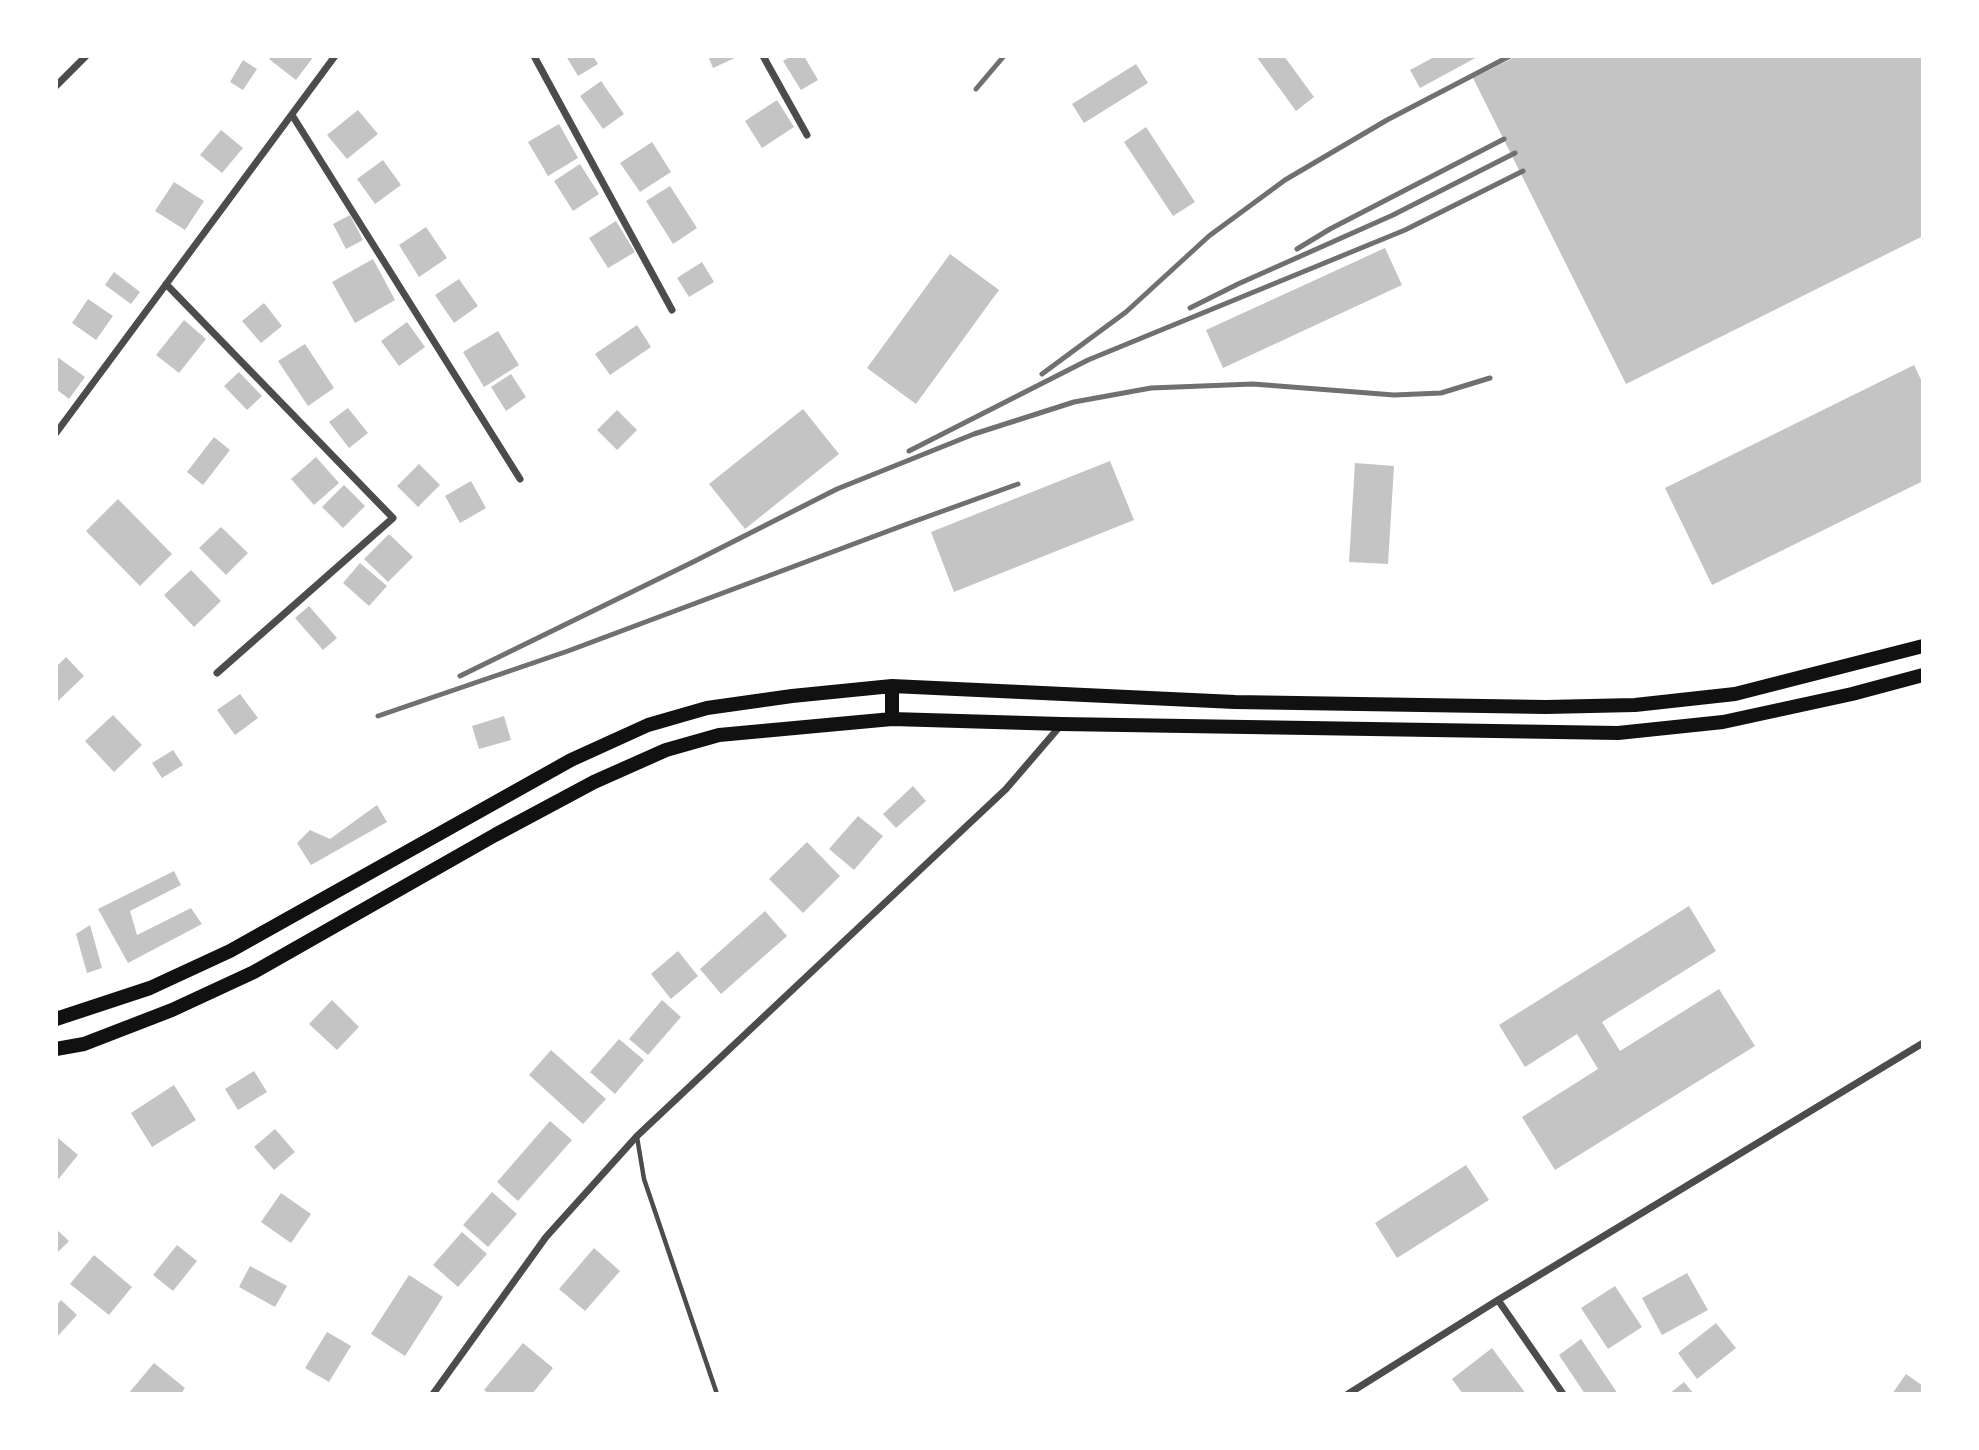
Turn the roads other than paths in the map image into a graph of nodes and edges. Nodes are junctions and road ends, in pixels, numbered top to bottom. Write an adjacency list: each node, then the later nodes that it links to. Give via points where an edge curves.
1 (86, 56): 5 (street)
2 (335, 56): 6 (street)
3 (534, 56): 9 (street)
4 (763, 56): 7 (street)
5 (56, 86)
6 (292, 115): 8 (street); 11 (street)
7 (807, 135)
8 (166, 284): 10 (street); 13 (street, via 393,518)
9 (672, 310)
10 (56, 433)
11 (520, 480)
12 (1923, 646): 16 (main road, via 1735,694 1635,705)
13 (217, 673)
14 (1923, 675): 19 (main road, via 1723,722 1618,733)
15 (891, 686): 16 (main road); 17 (main road); 20 (main road, via 706,708 648,725 571,760 230,951 150,988)
16 (1235, 702): 19 (main road)
17 (892, 719): 18 (main road); 22 (main road, via 719,735 666,750 581,788 254,972 172,1010 84,1044)
18 (1061, 724): 19 (main road); 23 (street, via 1006,789)
19 (1235, 727)
20 (56, 1019)
21 (1923, 1043): 24 (street)
22 (56, 1049)
23 (637, 1136): 25 (street, via 546,1237); 26 (lane, via 644,1179)
24 (1497, 1300): 27 (street); 28 (street)
25 (433, 1394)
26 (717, 1394)
27 (1348, 1394)
28 (1563, 1394)

